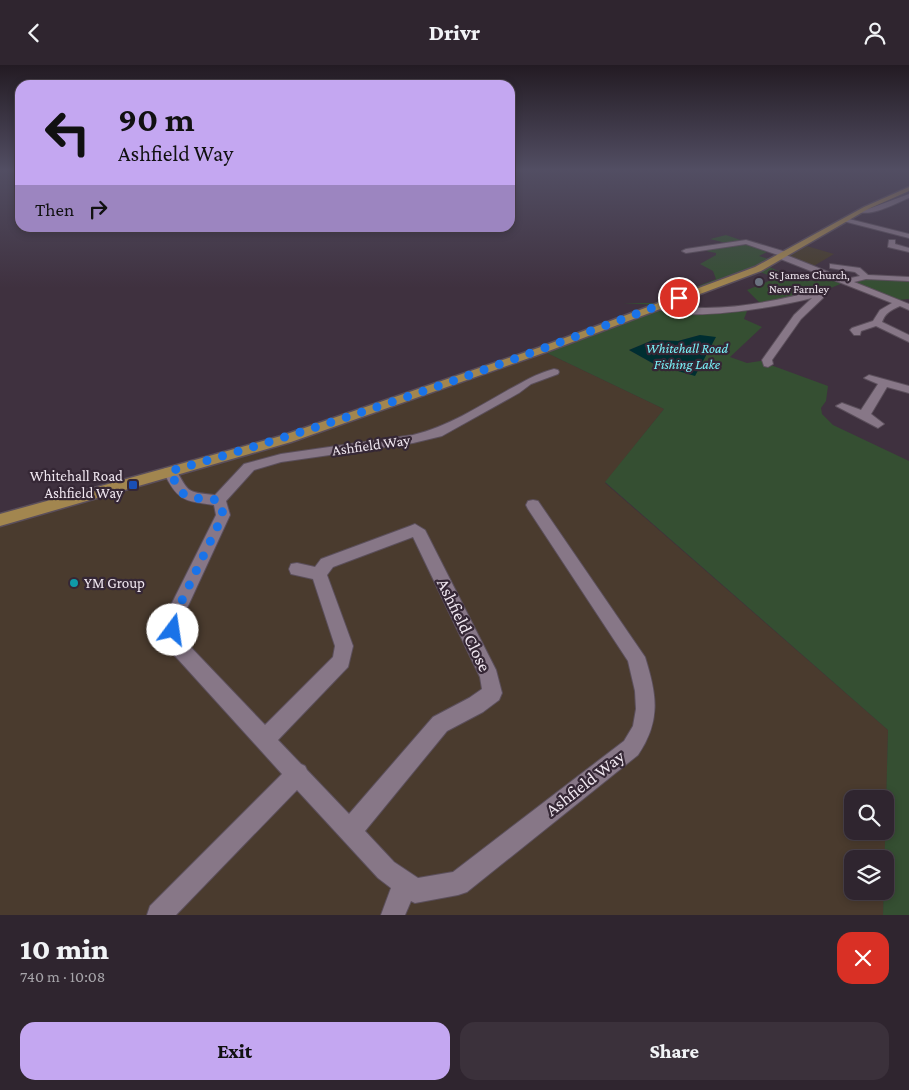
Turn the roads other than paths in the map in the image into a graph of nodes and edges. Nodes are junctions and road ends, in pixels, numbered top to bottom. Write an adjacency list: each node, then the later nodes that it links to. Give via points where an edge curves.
1 (865, 209): 2 (main road)
2 (845, 219): 3 (street); 7 (main road)
3 (909, 237)
4 (892, 242): 5 (street, via 891,245)
5 (909, 250)
6 (686, 251): 7 (street, via 746,242)
7 (782, 255): 11 (street); 13 (main road, via 758,269)
8 (833, 266): 9 (street, via 857,270)
9 (866, 277): 10 (street); 11 (street)
10 (909, 279)
11 (848, 281): 12 (street)
12 (903, 303): 14 (street, via 887,308 880,314)
13 (658, 306): 17 (street, via 670,311 698,311 787,302 820,293 792,325); 25 (main road, via 542,350 296,435)
14 (878, 323): 15 (street, via 855,330); 16 (street)
15 (857, 333)
16 (909, 339)
17 (768, 364)
18 (554, 372): 26 (street, Ashfield Way, via 527,381 515,391 438,433 281,458 249,467)
19 (869, 378): 20 (street)
20 (884, 383): 21 (street); 23 (street)
21 (909, 390)
22 (842, 406): 23 (street)
23 (864, 415): 24 (street)
24 (878, 424)
25 (170, 471): 26 (street, via 184,496); 28 (main road)
26 (218, 500): 31 (street, Ashfield Way, via 223,515 173,619 173,641)
27 (532, 505): 34 (street, Ashfield Way, via 636,657 646,703 643,728 631,748 458,883 415,891)
28 (0, 520)
29 (297, 569): 30 (street)
30 (319, 574): 31 (street, via 344,646 342,661); 33 (street, Ashfield Close, via 327,563 415,530 420,534 489,676 492,693 440,724)
31 (265, 739): 32 (street, Ashfield Way)
32 (298, 773): 33 (street, Ashfield Way); 35 (street)
33 (350, 831): 34 (street, Ashfield Way, via 386,870)
34 (405, 883): 36 (street)
35 (159, 915)
36 (393, 915)

